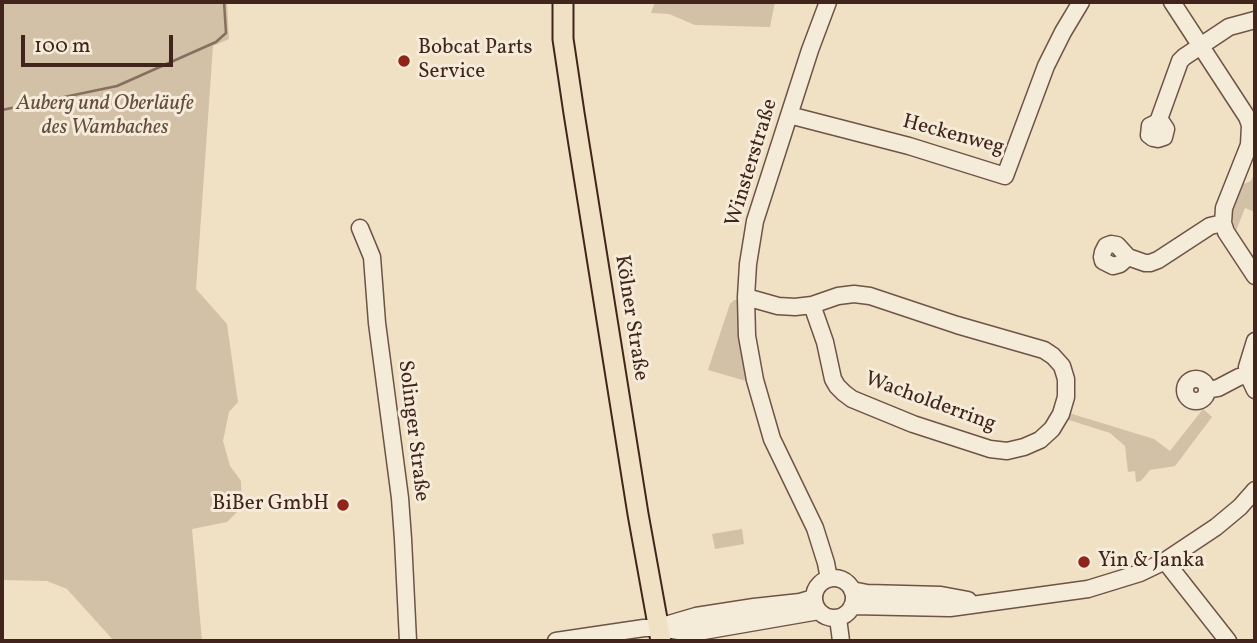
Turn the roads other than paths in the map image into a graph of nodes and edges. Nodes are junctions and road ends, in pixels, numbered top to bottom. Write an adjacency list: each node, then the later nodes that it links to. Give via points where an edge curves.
1 (563, 2): 25 (main road, Kölner Straße, via 576,126)
2 (828, 2): 7 (street, Winsterstraße)
3 (1081, 2): 7 (street, Heckenweg, via 1046,66 1005,176)
4 (1172, 2): 6 (street)
5 (1255, 20): 6 (street, via 1229,27)
6 (1200, 45): 8 (street, via 1180,61); 9 (street, via 1247,117)
7 (789, 115): 14 (street, Winsterstraße, via 755,221)
8 (1158, 122)
9 (1253, 134): 10 (street, via 1224,208)
10 (1223, 223): 12 (street, via 1210,226 1158,260 1145,263); 13 (street)
11 (360, 228): 26 (street, Solinger Straße, via 372,257 404,539)
12 (1128, 257)
13 (1255, 276)
14 (746, 297): 15 (street, Wacholderring, via 778,306); 21 (street, Winsterstraße, via 749,347 768,427 815,528)
15 (811, 305): 15 (street, Wacholderring, via 833,379 852,398 913,424 1007,451 1040,440 1061,414 1066,379 1062,366 1044,350 870,296 838,296)
16 (1255, 341): 17 (street, via 1247,367)
17 (1252, 382): 18 (street, via 1239,377)
18 (1207, 390)
19 (1255, 490): 20 (street, via 1223,522)
20 (1165, 561): 22 (street, via 1088,589 983,603 867,593); 29 (street)
21 (829, 579): 22 (street, via 842,580); 23 (street, via 818,587)
22 (852, 598): 24 (street, via 848,612)
23 (816, 605): 24 (street, via 830,618); 25 (street, via 692,633)
24 (838, 618): 28 (street)
25 (660, 634): 27 (street, via 644,628)
26 (408, 641)
27 (556, 641)
28 (841, 641)
29 (1228, 641)

